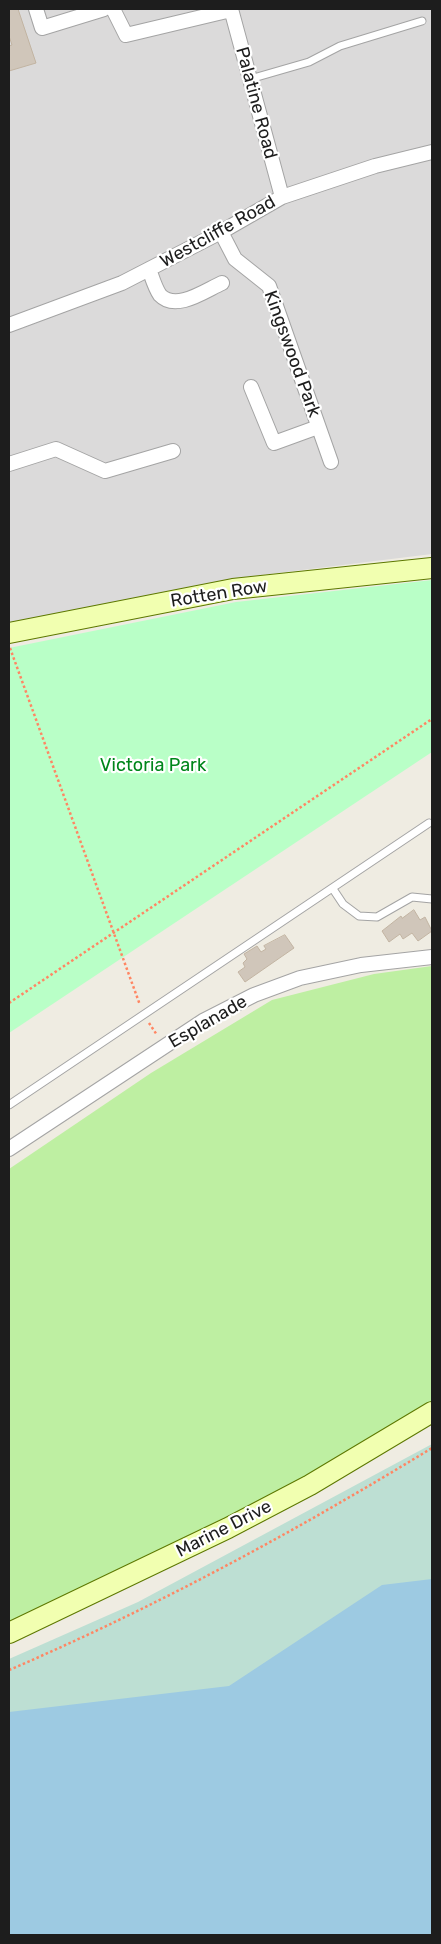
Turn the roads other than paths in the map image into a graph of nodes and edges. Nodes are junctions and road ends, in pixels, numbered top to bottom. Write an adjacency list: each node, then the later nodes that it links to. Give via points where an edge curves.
1 (36, 9): 2 (street, via 42,28)
2 (104, 9)
3 (113, 9): 4 (street, via 126,35)
4 (231, 9): 6 (street, Palatine Road)
5 (422, 21): 6 (lane, via 340,46 309,62)
6 (250, 79): 8 (street, Palatine Road)
7 (432, 152): 8 (street, Westcliffe Road, via 375,166)
8 (282, 197): 9 (street, Westcliffe Road)
9 (221, 232): 10 (street, Westcliffe Road); 14 (street, Kingswood Park, via 235,259 269,286)
10 (149, 269): 11 (street, via 160,294 168,301 180,302); 12 (street, Westcliffe Road, via 122,283)
11 (222, 283)
12 (9, 325)
13 (252, 387): 14 (street, via 274,443)
14 (318, 427): 16 (street, Kingswood Park)
15 (173, 452): 17 (street, via 105,471 56,449)
16 (331, 462)
17 (9, 464)
18 (432, 568): 19 (street, Rotten Row, via 232,589)
19 (9, 634)
20 (431, 823): 21 (lane)
21 (333, 889): 22 (lane, via 343,904 359,916 377,917 412,897); 24 (lane)
22 (432, 899)
23 (432, 956): 25 (street, Esplanade, via 361,965 300,978 226,1009)
24 (9, 1105)
25 (9, 1149)
26 (432, 1412): 27 (street, Marine Drive, via 310,1485 228,1528)
27 (9, 1633)

